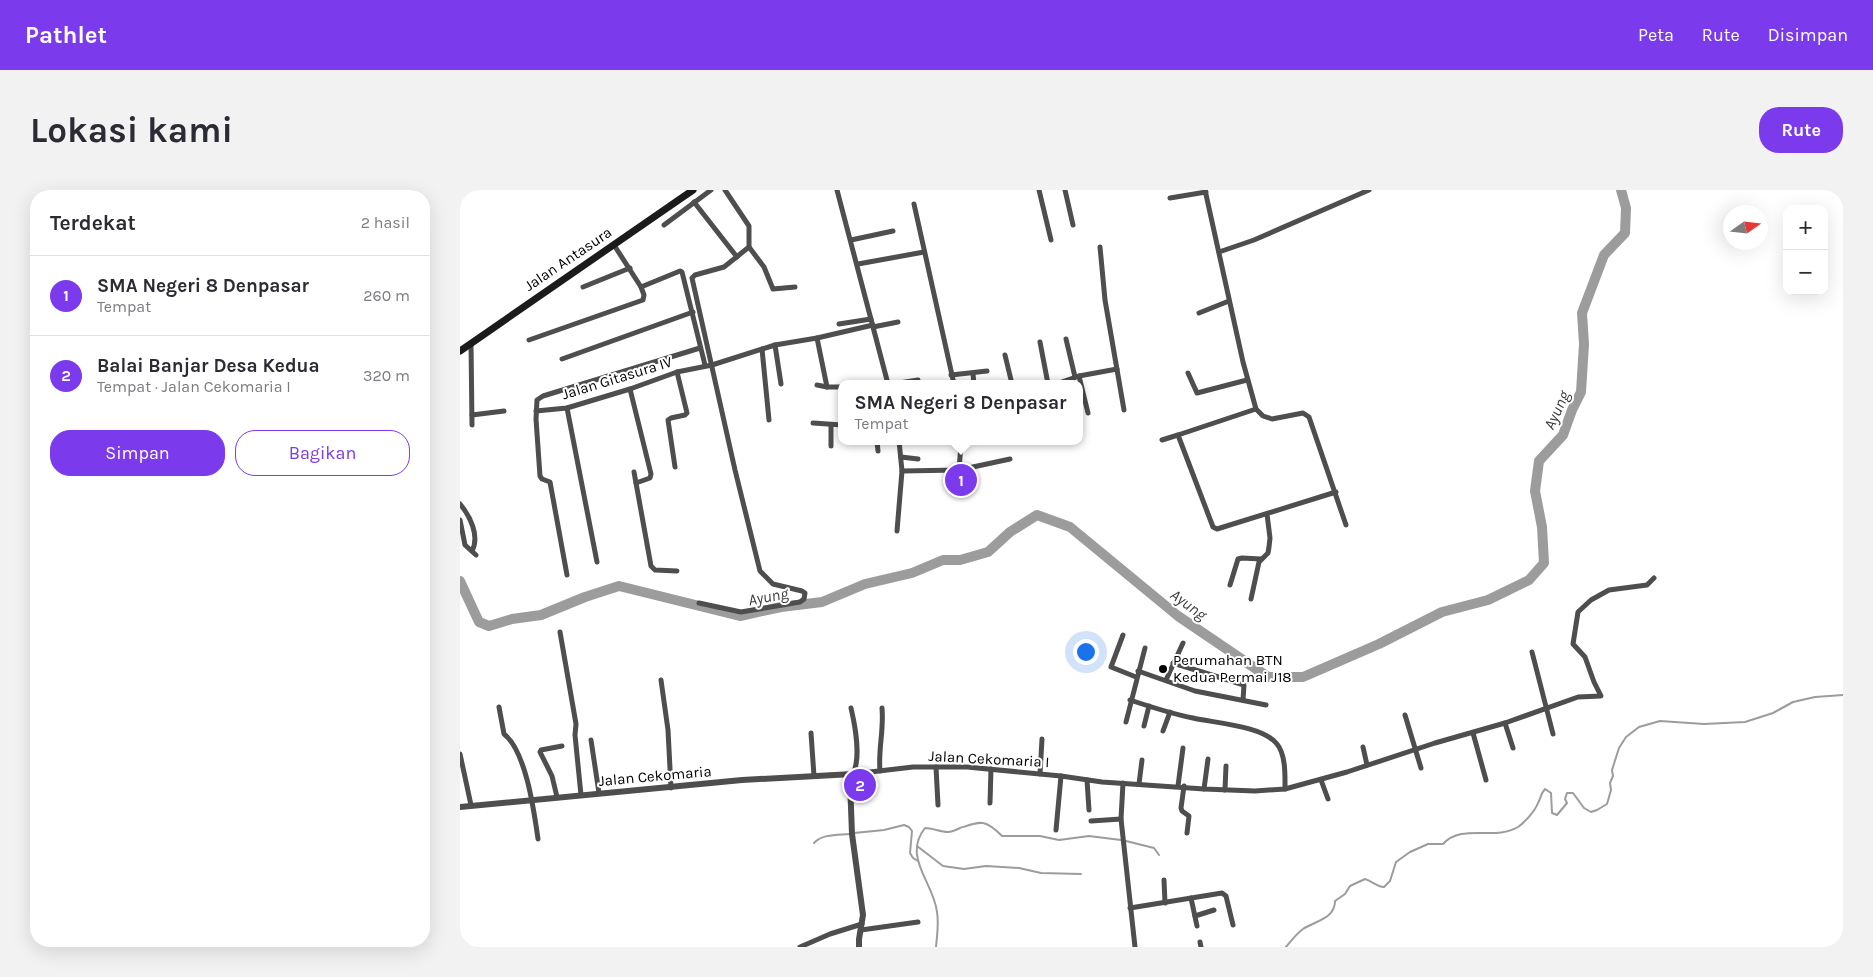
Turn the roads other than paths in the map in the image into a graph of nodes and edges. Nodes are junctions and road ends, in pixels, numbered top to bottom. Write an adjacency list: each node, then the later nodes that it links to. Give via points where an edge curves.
1 (693, 190): 17 (main road, Jalan Antasura)
2 (711, 190): 10 (street)
3 (725, 190): 18 (street, via 749,226)
4 (837, 190): 15 (street)
5 (1039, 190): 16 (street)
6 (1065, 190): 13 (street)
7 (1369, 190): 21 (street)
8 (1206, 191): 9 (street); 21 (street)
9 (1170, 198)
10 (694, 202): 12 (street); 22 (street)
11 (914, 204): 20 (street)
12 (664, 225)
13 (1073, 225)
14 (893, 230): 15 (street)
15 (851, 240): 23 (street)
16 (1052, 240)
17 (614, 245): 24 (street); 38 (main road, Jalan Antasura)
18 (749, 247): 22 (street); 27 (street, via 764,266 773,289)
19 (1100, 248): 46 (street)
20 (924, 252): 23 (street); 51 (street)
21 (1219, 252): 28 (street)
22 (737, 257): 45 (street, via 724,267 692,278)
23 (858, 264): 33 (street)
24 (630, 268): 25 (street); 26 (street)
25 (583, 287)
26 (641, 287): 29 (street, via 680,271); 36 (street, via 643,300)
27 (795, 287)
28 (1229, 301): 30 (street); 60 (street)
29 (693, 312): 40 (street); 44 (street)
30 (1199, 313)
31 (898, 322): 33 (street)
32 (839, 324): 33 (street)
33 (873, 324): 34 (street, Jalan Gitasura IV); 53 (street)
34 (817, 338): 39 (street, Jalan Gitasura IV); 64 (street)
35 (1066, 339): 52 (street)
36 (529, 340)
37 (1040, 342): 57 (street)
38 (471, 343): 42 (main road, Jalan Antasura); 73 (street)
39 (776, 345): 41 (street, Jalan Gitasura IV); 61 (street)
40 (700, 348): 45 (street); 71 (street, via 543,396 537,400)
41 (762, 349): 45 (street, Jalan Gitasura IV); 74 (street)
42 (460, 351)
43 (1005, 355): 56 (street)
44 (562, 359)
45 (708, 365): 48 (street, Jalan Gitasura IV); 109 (street, via 760,571 773,584 804,593 804,599 741,612)
46 (1116, 368): 52 (street); 69 (street)
47 (987, 371): 50 (street)
48 (677, 372): 65 (street, Jalan Gitasura IV); 89 (street, via 687,413 668,420)
49 (1188, 373): 60 (street, via 1198,393)
50 (973, 374): 51 (street); 55 (street)
51 (951, 375): 54 (street)
52 (1077, 376): 58 (street); 59 (street)
53 (887, 380)
54 (953, 380)
55 (974, 380)
56 (1011, 380)
57 (1047, 380)
58 (1066, 380)
59 (1078, 380)
60 (1247, 380): 68 (street)
61 (781, 384)
62 (817, 385): 64 (street)
63 (838, 387): 64 (street)
64 (827, 388)
65 (630, 389): 67 (street, Jalan Gitasura IV); 93 (street, via 651,474 650,478)
66 (1083, 396): 72 (street)
67 (567, 408): 71 (street, Jalan Gitasura IV); 103 (street)
68 (1256, 409): 79 (street); 95 (street, via 1272,419 1303,413 1309,416)
69 (1124, 410)
70 (504, 411): 73 (street)
71 (536, 411): 105 (street, via 540,476 550,482)
72 (1088, 413)
73 (472, 415): 76 (street)
74 (769, 420)
75 (813, 423): 77 (street)
76 (472, 425)
77 (831, 425): 78 (street); 84 (street)
78 (838, 425)
79 (1178, 435): 80 (street); 97 (street, via 1213,527 1217,529)
80 (1162, 440)
81 (877, 445): 85 (street)
82 (900, 445): 86 (street)
83 (961, 445): 90 (street)
84 (831, 446)
85 (878, 451)
86 (901, 457): 87 (street); 91 (street)
87 (918, 459)
88 (1010, 459): 90 (street)
89 (675, 467)
90 (959, 470): 91 (street); 94 (street)
91 (902, 471): 100 (street)
92 (634, 472): 93 (street)
93 (636, 482): 104 (street, via 651,566 655,570)
94 (959, 487)
95 (1336, 492): 97 (street); 99 (street)
96 (460, 504): 101 (street, via 468,515 475,537 474,553)
97 (1267, 514): 102 (street, via 1270,547)
98 (460, 520): 101 (street)
99 (1346, 525)
100 (897, 531)
101 (463, 543)
102 (1261, 559): 107 (street, via 1238,559); 108 (street)
103 (597, 562)
104 (677, 571)
105 (567, 576)
106 (1654, 578): 127 (street, Jalan Cekomaria I, via 1647,585 1609,590 1578,612 1573,644 1585,657 1601,696 1578,697)
107 (1230, 585)
108 (1251, 599)
109 (699, 603)
110 (560, 632): 168 (street, via 576,724)
111 (1123, 635): 117 (street, via 1111,667)
112 (1183, 643): 115 (street)
113 (1145, 648): 116 (street)
114 (1532, 652): 127 (street)
115 (1173, 663): 119 (street); 121 (street, via 1244,686)
116 (1138, 671): 117 (street); 119 (street)
117 (1136, 678): 120 (street)
118 (661, 680): 163 (street, via 669,738)
119 (1166, 680): 121 (street, via 1195,691)
120 (1130, 700): 123 (street); 130 (street)
121 (1243, 700): 122 (street)
122 (1266, 705)
123 (1149, 706): 128 (street); 132 (street)
124 (500, 707): 171 (street, via 503,732 512,741)
125 (852, 708): 153 (street, via 856,764)
126 (882, 708): 152 (street, via 883,736 878,754)
127 (1545, 708): 131 (street, Jalan Cekomaria I); 136 (street)
128 (1170, 712): 133 (street); 165 (street, via 1246,728 1276,742 1283,759)
129 (1404, 715): 143 (street)
130 (1126, 722)
131 (1505, 723): 135 (street, Jalan Cekomaria I); 142 (street)
132 (1144, 726)
133 (1163, 730)
134 (811, 733): 155 (street)
135 (1473, 733): 143 (street, Jalan Cekomaria I); 159 (street)
136 (1553, 734)
137 (1042, 738): 154 (street)
138 (591, 740): 167 (street)
139 (562, 746): 169 (street, via 540,752)
140 (1363, 746): 147 (street)
141 (1183, 748): 162 (street)
142 (1513, 748)
143 (1415, 750): 147 (street, Jalan Cekomaria I); 150 (street)
144 (460, 754): 174 (street)
145 (1208, 759): 164 (street)
146 (1142, 760): 161 (street)
147 (1367, 765): 158 (street, Jalan Cekomaria I)
148 (1226, 766): 166 (street)
149 (936, 767): 151 (street, Jalan Cekomaria I); 152 (street, Jalan Cekomaria I); 173 (street)
150 (1421, 768)
151 (991, 770): 154 (street, Jalan Cekomaria I); 172 (street)
152 (880, 771): 153 (street, Jalan Cekomaria I)
153 (852, 774): 155 (street, Jalan Cekomaria); 191 (street, via 852,831 862,905)
154 (1040, 774): 156 (street, Jalan Cekomaria I)
155 (814, 776): 163 (street, Jalan Cekomaria)
156 (1061, 776): 157 (street, Jalan Cekomaria I); 179 (street)
157 (1087, 780): 160 (street, Jalan Cekomaria I); 176 (street)
158 (1321, 780): 165 (street, Jalan Cekomaria I); 170 (street)
159 (1486, 780)
160 (1123, 783): 161 (street, Jalan Cekomaria I); 177 (street)
161 (1140, 784): 162 (street, Jalan Cekomaria I)
162 (1181, 786): 164 (street, Jalan Cekomaria I); 180 (street, via 1181,808 1189,816)
163 (671, 788): 167 (street, Jalan Cekomaria)
164 (1204, 789): 166 (street, Jalan Cekomaria I)
165 (1285, 789): 166 (street, Jalan Cekomaria I)
166 (1225, 790)
167 (599, 793): 168 (street, Jalan Cekomaria)
168 (581, 795): 169 (street, Jalan Cekomaria)
169 (558, 797): 171 (street, Jalan Cekomaria)
170 (1328, 799)
171 (532, 800): 174 (street, Jalan Cekomaria); 181 (street)
172 (990, 803)
173 (938, 804)
174 (471, 805): 175 (street, Jalan Cekomaria)
175 (460, 807)
176 (1089, 810)
177 (1121, 819): 178 (street); 185 (street)
178 (1091, 821)
179 (1056, 830)
180 (1187, 833)
181 (538, 839)
182 (1164, 880): 184 (street)
183 (1191, 898): 184 (street); 187 (street); 189 (street, via 1225,894)
184 (1165, 903): 185 (street)
185 (1130, 908): 194 (street)
186 (1214, 910): 187 (street)
187 (1195, 916): 190 (street)
188 (918, 922): 191 (street)
189 (1233, 925)
190 (1197, 926)
191 (861, 927): 192 (street, via 830,934); 193 (street)
192 (800, 947)
193 (859, 947)
194 (1135, 947)

